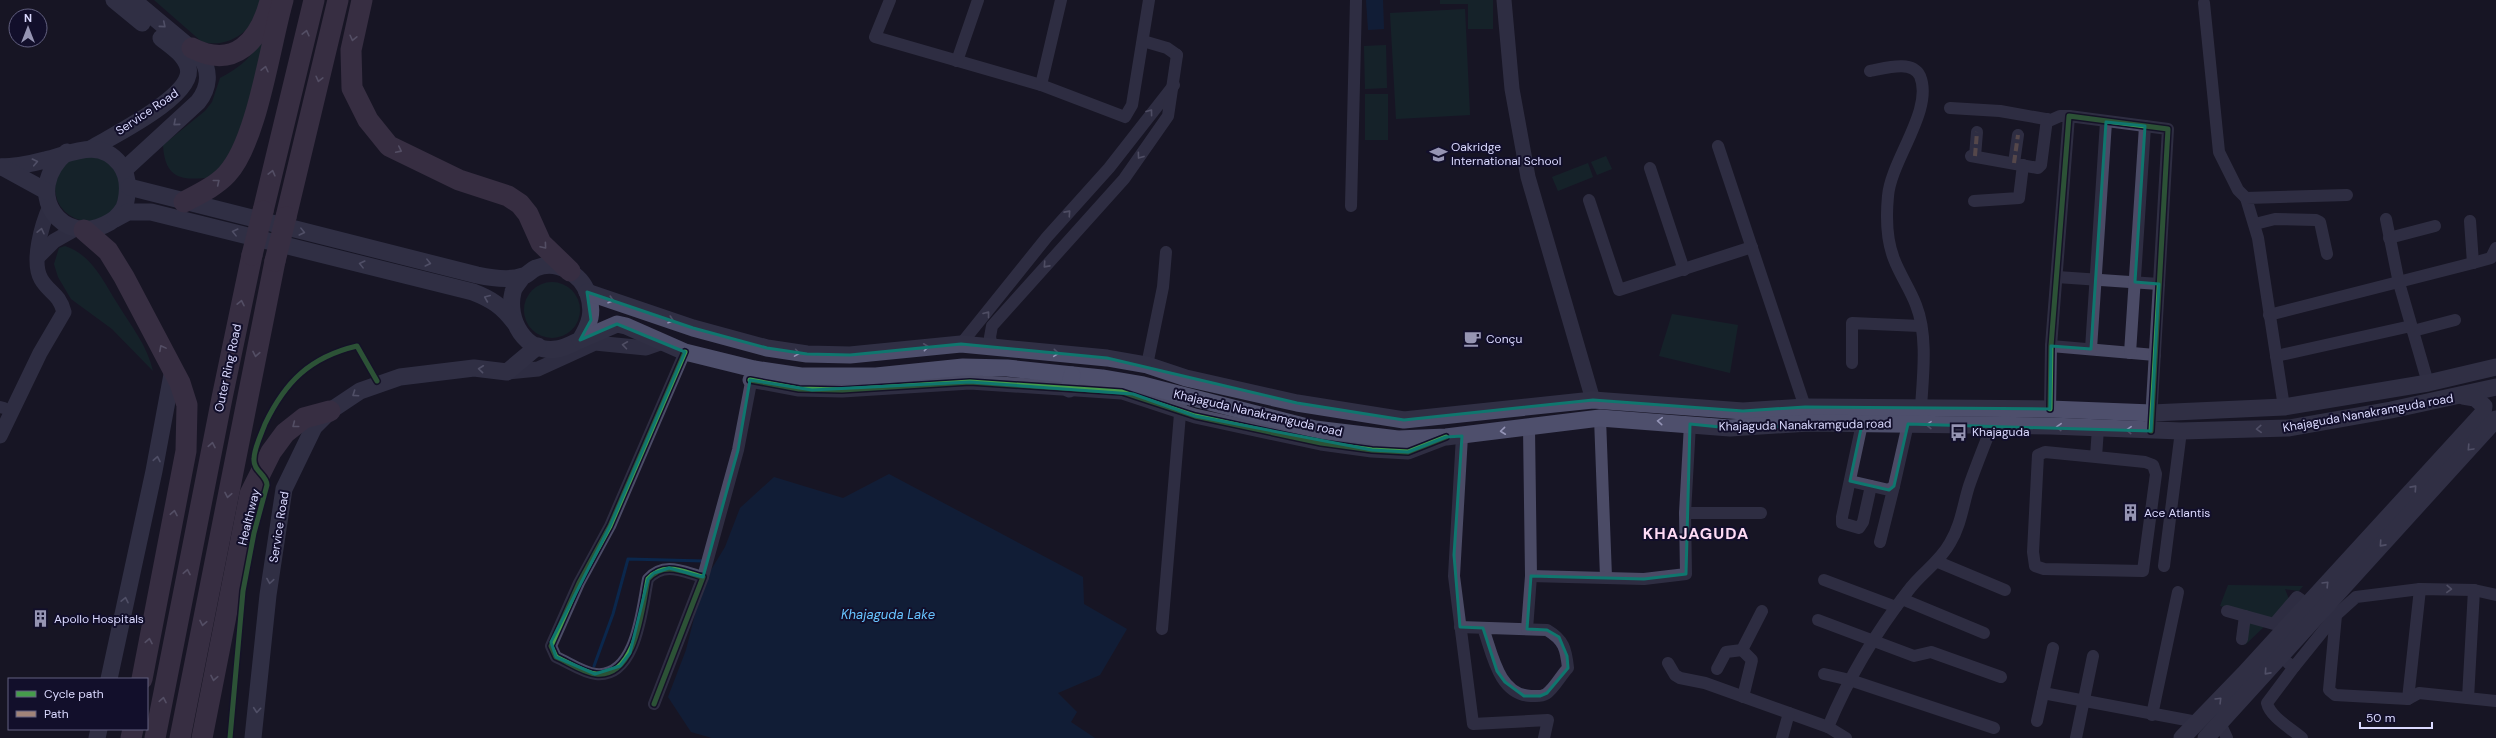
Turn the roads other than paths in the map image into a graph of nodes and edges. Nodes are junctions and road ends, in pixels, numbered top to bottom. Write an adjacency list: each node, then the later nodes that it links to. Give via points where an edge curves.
1 (114, 0): 16 (main road, via 184,58)
2 (133, 0): 16 (main road, one-way to 16)
3 (270, 0): 16 (highway, via 256,36 237,51 225,56)
4 (283, 0): 41 (highway, one-way to 4, via 227,174 241,155)
5 (314, 0): 167 (highway, Outer Ring Road, one-way to 5, bridge, via 252,255)
6 (338, 0): 168 (highway, Outer Ring Road, one-way to 168, bridge, via 275,261)
7 (362, 0): 56 (highway, one-way to 56, via 351,50 352,88 368,120 389,146 459,180 508,196 520,204 528,214 541,243)
8 (890, 0): 17 (street, via 875,37)
9 (978, 0): 17 (street)
10 (1061, 0): 19 (street)
11 (1149, 0): 15 (street)
12 (1356, 0): 42 (street)
13 (1504, 0): 90 (street, via 1512,89 1528,177)
14 (2204, 3): 37 (street, via 2219,152 2238,190)
15 (1143, 43): 19 (street, via 1132,106 1125,117); 20 (street, via 1177,55)
16 (190, 58): 29 (main road, Service Road, via 189,78 174,96); 34 (main road, one-way to 34, via 205,64 206,92 185,116)
17 (957, 61): 19 (street)
18 (1870, 71): 68 (street, via 1906,66 1913,68 1919,75 1922,85 1920,108 1893,172 1886,219 1894,258 1917,306)
19 (1041, 85)
20 (1174, 85): 72 (street, one-way to 20, via 1047,236 1109,168); 75 (street, one-way to 75, via 1168,116 1124,179 992,326)
21 (1950, 108): 23 (street, via 2000,111)
22 (2069, 116): 23 (street); 24 (street); 59 (street)
23 (2047, 119): 31 (street, via 2041,165 2038,168)
24 (2106, 122): 25 (street); 60 (street)
25 (2145, 126): 61 (street); 63 (street, via 2168,129)
26 (1978, 132): 31 (street, via 1973,156)
27 (2018, 134): 31 (street)
28 (1718, 146): 50 (street)
29 (92, 148): 30 (main road); 34 (main road, via 111,155)
30 (67, 152): 32 (main road, one-way to 30, via 39,162); 38 (main road, via 55,162 48,176)
31 (2019, 164): 40 (street, via 2019,198)
32 (1, 167): 38 (main road)
33 (1650, 168): 57 (street)
34 (124, 170): 35 (main road)
35 (129, 187): 41 (main road); 43 (main road, via 126,205)
36 (2347, 195): 37 (street)
37 (2246, 198): 46 (street)
38 (48, 199): 48 (main road, via 57,217 67,225); 54 (street, one-way to 38)
39 (1589, 200): 57 (street, via 1619,290)
40 (1974, 201)
41 (184, 202): 58 (main road, one-way to 58, via 477,275 492,278)
42 (1351, 206)
43 (116, 219): 48 (main road, via 101,228); 67 (main road, one-way to 43, via 504,308 491,299 472,292 151,212 128,212)
44 (2386, 219): 49 (street)
45 (2470, 221): 55 (street)
46 (2255, 224): 53 (street, via 2275,219 2316,220 2320,222); 65 (street)
47 (2435, 226): 49 (street)
48 (80, 229): 54 (street, via 54,241); 84 (highway, one-way to 48, via 108,251)
49 (2389, 238): 62 (street)
50 (1752, 247): 57 (street); 92 (street)
51 (2496, 248): 55 (street, via 2491,258)
52 (1166, 252): 82 (street, via 1163,287)
53 (2328, 254)
54 (38, 257): 108 (street, via 41,279 61,300 64,312 40,353)
55 (2473, 263): 62 (street)
56 (570, 270): 58 (main road, via 554,266 537,268); 64 (main road, via 581,280)
57 (1684, 270)
58 (523, 276): 67 (main road, via 513,290 511,307)
59 (2057, 277): 60 (street); 74 (street)
60 (2096, 280): 61 (street); 76 (street)
61 (2135, 282): 63 (street); 78 (street)
62 (2399, 282): 65 (street); 69 (street)
63 (2159, 284): 79 (street)
64 (587, 292): 70 (main road, via 591,305 591,320); 72 (main road, Khajaguda Nanakramguda road, one-way to 72, via 693,328 767,348 807,354 850,355)
65 (2269, 315): 80 (street)
66 (2455, 320): 69 (street)
67 (515, 323): 73 (main road, via 519,332)
68 (1920, 326): 81 (street, via 1852,323); 93 (street, via 1923,383)
69 (2412, 328): 80 (street); 87 (street)
70 (580, 340): 71 (main road, Khajaguda Nanakramguda road, via 617,324); 73 (main road, via 557,349)
71 (663, 342): 77 (main road, Khajaguda Nanakramguda road); 85 (street, one-way to 85, via 646,348 595,343 538,369)
72 (961, 344): 75 (main road, Khajaguda Nanakramguda road)
73 (538, 346): 85 (main road)
74 (2051, 346): 76 (street); 95 (street)
75 (992, 347): 82 (main road, Khajaguda Nanakramguda road, one-way to 82)
76 (2091, 349): 78 (street)
77 (685, 352): 86 (main road, Khajaguda Nanakramguda road); 120 (street, via 610,526 579,583 552,642 552,652 556,657 595,674 611,671 620,666 630,652 648,579 659,569 669,568)
78 (2130, 353): 79 (street)
79 (2155, 355): 97 (street)
80 (2276, 356): 94 (street)
81 (1852, 363)
82 (1147, 364): 90 (main road, Khajaguda Nanakramguda road, via 1186,378 1232,389 1404,420)
83 (2496, 367): 87 (main road, Khajaguda Nanakramguda road)
84 (173, 369): 150 (main road, one-way to 84, via 154,471); 151 (highway, one-way to 84, via 188,434 186,399)
85 (508, 372): 96 (main road, Service Road, one-way to 96, via 474,368 400,377 360,391)
86 (752, 374): 91 (main road, Khajaguda Nanakramguda road, via 840,377 963,367 1071,382 1137,383); 120 (street, via 738,450)
87 (2428, 383): 94 (main road, Khajaguda Nanakramguda road)
88 (2496, 388): 89 (main road, Khajaguda Nanakramguda road)
89 (2463, 396): 107 (main road, Khajaguda Nanakramguda road, one-way to 107, via 2289,428); 129 (main road, one-way to 89, via 2483,413 2484,406 2475,398)
90 (1593, 400): 92 (main road, Khajaguda Nanakramguda road, via 1743,411)
91 (1181, 403): 109 (main road, Khajaguda Nanakramguda road, via 1336,432 1398,439); 137 (street)
92 (1805, 407): 93 (main road, Khajaguda Nanakramguda road)
93 (1921, 408): 95 (main road, Khajaguda Nanakramguda road)
94 (2284, 408): 97 (main road, Khajaguda Nanakramguda road)
95 (2050, 409): 97 (main road, Khajaguda Nanakramguda road)
96 (330, 411): 169 (highway, one-way to 169, via 304,418 285,434 271,452 250,494); 170 (main road, Service Road, one-way to 170, via 314,427 284,489 268,595)
97 (2152, 413): 106 (street)
98 (1600, 418): 100 (main road, Khajaguda Nanakramguda road, one-way to 98); 104 (main road, Khajaguda Nanakramguda road); 121 (street)
99 (2496, 419): 145 (main road, one-way to 145)
100 (1690, 424): 101 (main road, Khajaguda Nanakramguda road, via 1730,428 1809,423); 114 (street)
101 (1862, 424): 102 (main road, Khajaguda Nanakramguda road); 111 (street)
102 (1908, 424): 103 (main road, Khajaguda Nanakramguda road, one-way to 102); 113 (street)
103 (1992, 426): 105 (main road, Khajaguda Nanakramguda road, one-way to 103); 117 (street, via 1969,486 1957,530)
104 (1529, 428): 109 (main road, Khajaguda Nanakramguda road, one-way to 109); 119 (street)
105 (2098, 428): 106 (main road, Khajaguda Nanakramguda road, one-way to 105); 110 (street)
106 (2151, 431): 107 (main road, Khajaguda Nanakramguda road)
107 (2181, 431): 118 (street)
108 (0, 436)
109 (1454, 436): 135 (street, via 1454,554 1456,603)
110 (2096, 457): 110 (street, via 2153,465 2156,474 2143,571 2052,569 2035,566 2033,552 2038,455 2045,452)
111 (1850, 481): 112 (street); 112 (street, via 1842,523 1859,528 1863,522)
112 (1871, 486): 113 (street, via 1888,490)
113 (1894, 486): 116 (street)
114 (1685, 513): 115 (street); 121 (street, via 1686,574 1644,579)
115 (1761, 513)
116 (1880, 542)
117 (1938, 562): 124 (street); 128 (street, via 1909,589)
118 (2164, 566)
119 (1531, 576): 121 (street); 138 (street)
120 (703, 577): 159 (street)
121 (1606, 577)
122 (1824, 580): 128 (street)
123 (2420, 589): 125 (street, one-way to 125); 132 (street, via 2356,597); 156 (street)
124 (2005, 590)
125 (2474, 590): 127 (street); 155 (street)
126 (2178, 592): 161 (street)
127 (2496, 595)
128 (1899, 603): 139 (street); 141 (street)
129 (2307, 604): 133 (street, via 2297,597 2274,624); 163 (main road, one-way to 129)
130 (1762, 610): 143 (street)
131 (2227, 611): 133 (street)
132 (2336, 615): 145 (street); 156 (street, via 2329,690 2331,693)
133 (2245, 616): 140 (street)
134 (1818, 620): 141 (street)
135 (1460, 627): 136 (street); 171 (street, via 1473,724 1548,720)
136 (1482, 628): 138 (street); 138 (street, via 1497,671 1505,682 1514,692 1524,696 1540,696 1547,693 1568,668 1567,656 1559,636 1548,630)
137 (1162, 629)
138 (1527, 629)
139 (1984, 633)
140 (2242, 639)
141 (1874, 641): 149 (street, via 1914,656 1931,652); 152 (street)
142 (2053, 648): 153 (street)
143 (1742, 650): 147 (street, via 1726,652); 154 (street, via 1752,660)
144 (2093, 656): 158 (street)
145 (2292, 656): 166 (main road, one-way to 166); 176 (street, via 2267,703 2275,716)
146 (1668, 663): 154 (street, via 1675,675 1680,678 1705,683)
147 (1718, 669)
148 (1824, 674): 152 (street)
149 (2001, 677)
150 (109, 678)
151 (142, 678)
152 (1850, 680): 164 (street); 165 (street)
153 (2043, 693): 158 (street); 162 (street)
154 (1743, 697): 160 (street)
155 (2468, 698): 156 (street, via 2419,693); 157 (street)
156 (2408, 699)
157 (2496, 701)
158 (2084, 702): 161 (street); 174 (street)
159 (654, 704)
160 (1789, 714): 164 (street); 172 (street)
161 (2152, 715): 163 (street)
162 (2037, 721)
163 (2197, 722): 175 (main road)
164 (1828, 727): 173 (street)
165 (1994, 728)
166 (2216, 734)
167 (155, 738)
168 (180, 738)
169 (202, 738)
170 (253, 738)
171 (1544, 738)
172 (1782, 738)
173 (1846, 738)
174 (2076, 738)
175 (2182, 738)
176 (2302, 738)

